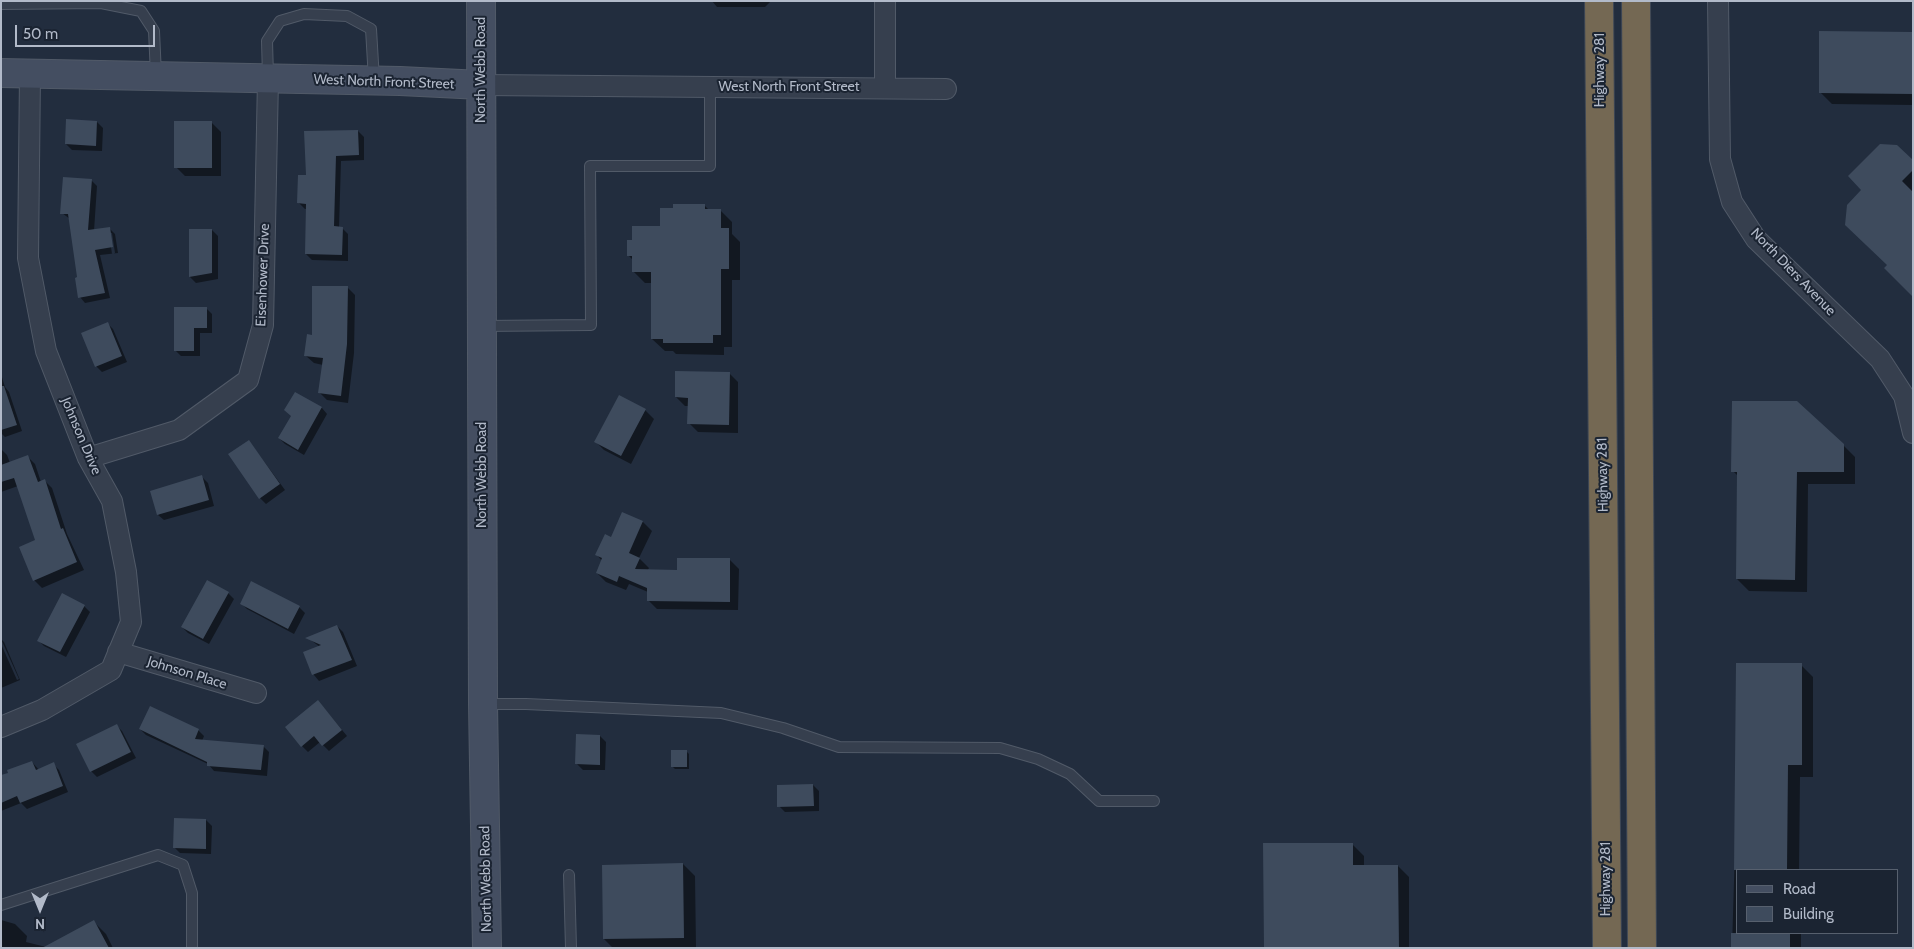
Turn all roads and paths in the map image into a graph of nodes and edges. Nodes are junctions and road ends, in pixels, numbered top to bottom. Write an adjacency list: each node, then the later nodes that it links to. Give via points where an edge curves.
1 (481, 1): 12 (main road, North Webb Road)
2 (885, 1): 14 (street)
3 (1600, 1): 30 (highway, Highway 281)
4 (1636, 1): 31 (highway)
5 (1718, 1): 17 (street, North Diers Avenue, via 1720,159 1732,202 1756,238 1880,359)
6 (1, 4): 9 (lane, via 100,3 141,11 154,31)
7 (1, 74): 8 (main road, West North Front Street)
8 (30, 74): 9 (main road, West North Front Street); 19 (street, Johnson Drive, via 28,258 46,351)
9 (156, 76): 10 (main road, West North Front Street)
10 (268, 79): 11 (main road, West North Front Street); 11 (lane, via 267,41 280,21 304,14 347,16 371,29); 19 (street, Eisenhower Drive, via 263,324 248,380 179,430)
11 (374, 81): 12 (main road, West North Front Street)
12 (481, 85): 13 (street, West North Front Street); 16 (main road, North Webb Road)
13 (710, 87): 14 (street, West North Front Street); 16 (lane, via 710,166 590,166 591,325)
14 (885, 88): 15 (street, West North Front Street)
15 (946, 88)
16 (482, 326): 22 (main road, North Webb Road)
17 (1909, 400): 18 (street, North Diers Avenue)
18 (1913, 433)
19 (88, 458): 20 (street, Johnson Drive, via 112,501 126,572 131,622)
20 (118, 652): 21 (street, Johnson Place); 23 (street, Johnson Drive, via 111,670 42,710)
21 (256, 694)
22 (483, 704): 24 (lane, via 721,713 783,728 839,747 1000,748 1038,759 1070,774 1099,801); 28 (main road, North Webb Road)
23 (1, 727)
24 (1154, 801)
25 (568, 875): 29 (lane)
26 (1, 905): 27 (lane, via 158,855 183,865 192,892)
27 (192, 948)
28 (487, 948)
29 (571, 948)
30 (1607, 948)
31 (1642, 948)

